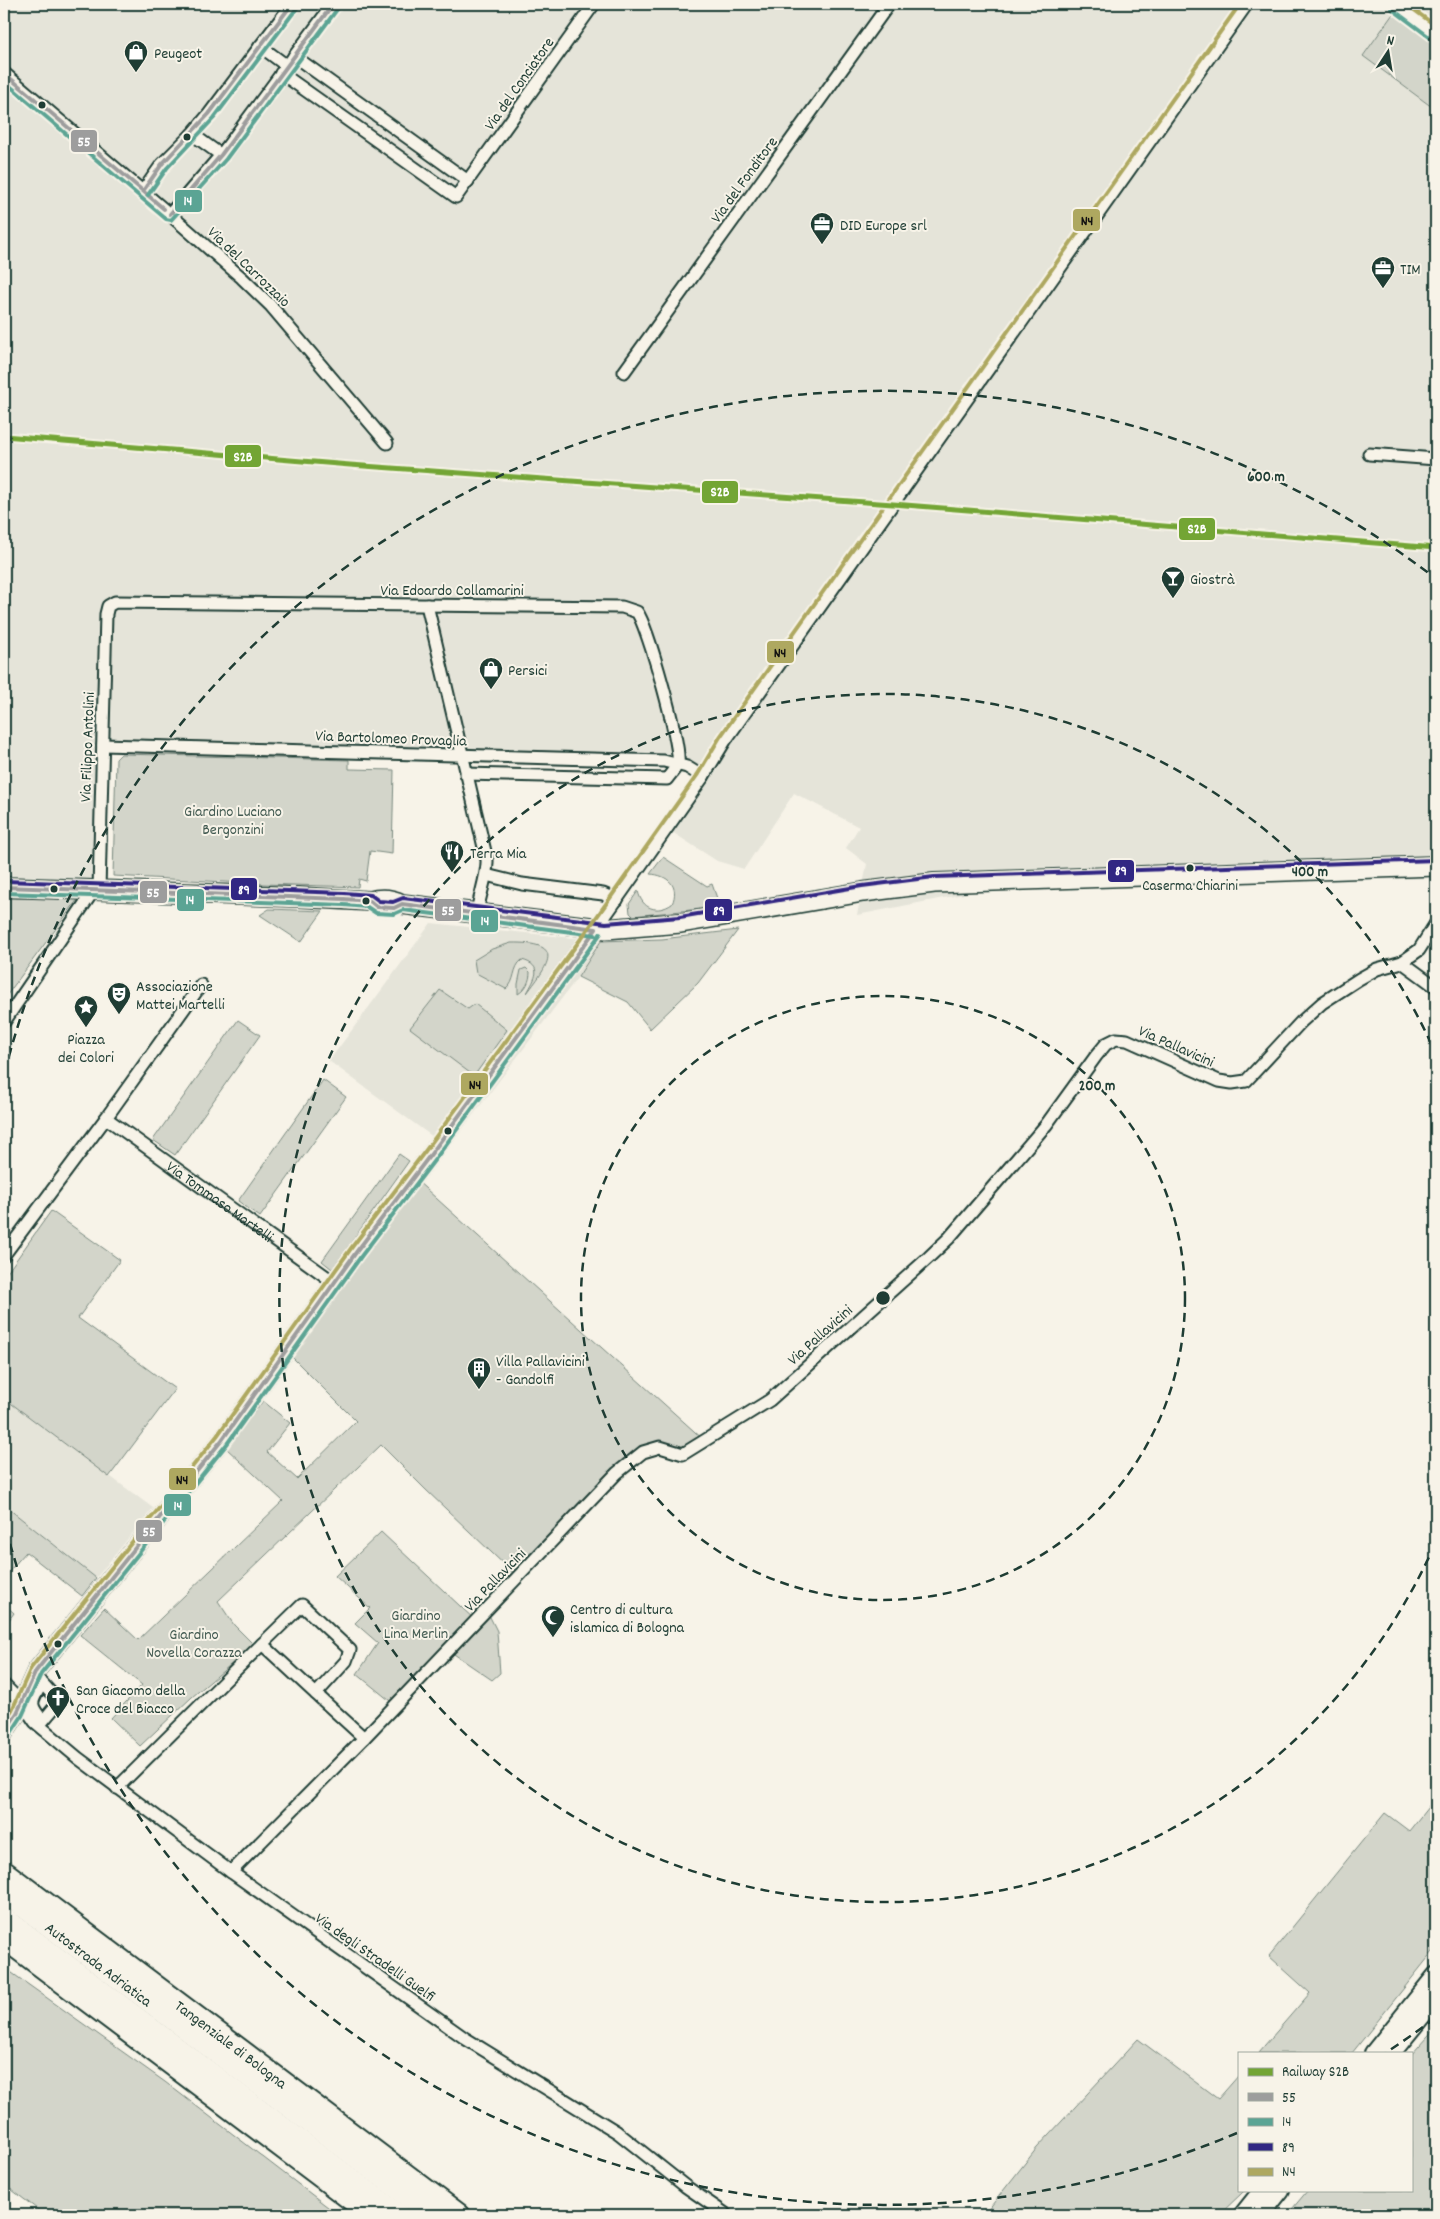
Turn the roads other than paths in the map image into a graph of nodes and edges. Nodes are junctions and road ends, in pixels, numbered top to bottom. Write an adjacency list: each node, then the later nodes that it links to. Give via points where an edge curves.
1 (292, 4): 8 (street)
2 (333, 4): 9 (street)
3 (594, 4): 16 (street, Via del Conciatore)
4 (889, 4): 19 (street, Via del Fonditore)
5 (1247, 4): 29 (street, via 736,725)
6 (1396, 4): 7 (street)
7 (1436, 34)
8 (260, 46): 10 (street); 14 (street)
9 (294, 56): 10 (street); 12 (street)
10 (284, 69): 13 (street); 15 (street)
11 (4, 73): 17 (street, Via del Carrozzaio)
12 (375, 114): 13 (street); 16 (street)
13 (363, 131): 16 (street, Via del Conciatore, via 456,197)
14 (192, 134): 15 (street); 17 (street, via 162,164)
15 (220, 155): 18 (street)
16 (468, 181)
17 (143, 191): 18 (street, Via del Carrozzaio)
18 (170, 214): 20 (street, Via del Carrozzaio, via 270,305)
19 (624, 372)
20 (388, 443)
21 (1369, 454): 22 (street)
22 (1436, 459)
23 (426, 605): 24 (street, Via Edoardo Collamarini, via 115,602); 26 (street); 27 (street, Via Edoardo Collamarini, via 622,607 637,612 669,711 676,737)
24 (108, 606): 25 (street, Via Filippo Antolini)
25 (102, 745): 26 (street, Via Bartolomeo Provaglia); 33 (street, Via Filippo Antolini)
26 (462, 755): 27 (street, Via Bartolomeo Provaglia); 28 (street)
27 (678, 764): 28 (street, Via Bartolomeo Provaglia, via 667,779); 29 (street, Via Bartolomeo Provaglia)
28 (466, 774): 31 (street, via 487,860)
29 (703, 777): 34 (street)
30 (1436, 866): 37 (main road, via 934,883 681,923)
31 (486, 875): 34 (street, via 522,884 603,894); 35 (street)
32 (4, 887): 33 (main road)
33 (97, 890): 35 (main road, via 395,900 402,904); 41 (street)
34 (616, 900): 37 (street)
35 (477, 913): 37 (main road)
36 (1436, 922): 38 (street, Via Pallavicini, via 1419,950)
37 (596, 929): 44 (main road)
38 (1402, 962): 40 (street); 50 (street, Via Pallavicini, via 1359,979 1322,1003 1246,1081 1218,1081 1127,1040 1116,1039 1106,1044 1046,1125 929,1257 770,1400 683,1454 660,1446 642,1452 617,1473)
39 (201, 985): 42 (street)
40 (1436, 987)
41 (4, 1022)
42 (106, 1118): 43 (street); 44 (street, Via Tommaso Martelli)
43 (4, 1255)
44 (335, 1283): 48 (main road, via 222,1440 36,1671)
45 (262, 1644): 47 (street); 47 (street, via 302,1605 350,1650 346,1661); 51 (street)
46 (4, 1685): 48 (street, Via degli Stradelli Guelfi)
47 (316, 1694): 50 (street)
48 (22, 1703): 49 (main road); 51 (street, Via degli Stradelli Guelfi, via 35,1722)
49 (4, 1733)
50 (364, 1738): 53 (street, Via Pallavicini)
51 (117, 1788): 53 (street, Via degli Stradelli Guelfi)
52 (4, 1872): 61 (highway, Tangenziale di Bologna)
53 (231, 1872): 69 (street, Via degli Stradelli Guelfi, via 466,2039 617,2132)
54 (4, 1892): 66 (highway, Autostrada Adriatica)
55 (4, 1918): 65 (highway, Autostrada Adriatica)
56 (4, 1938): 64 (highway)
57 (1436, 1975): 59 (main road)
58 (1436, 1998): 60 (main road)
59 (1374, 2052)
60 (1393, 2052)
61 (423, 2188): 67 (highway, Tangenziale di Bologna); 68 (highway, via 450,2200)
62 (1260, 2192): 70 (main road)
63 (1279, 2192): 71 (main road)
64 (372, 2215)
65 (398, 2215)
66 (433, 2215)
67 (459, 2215)
68 (472, 2215)
69 (727, 2215)
70 (1242, 2215)
71 (1261, 2215)

